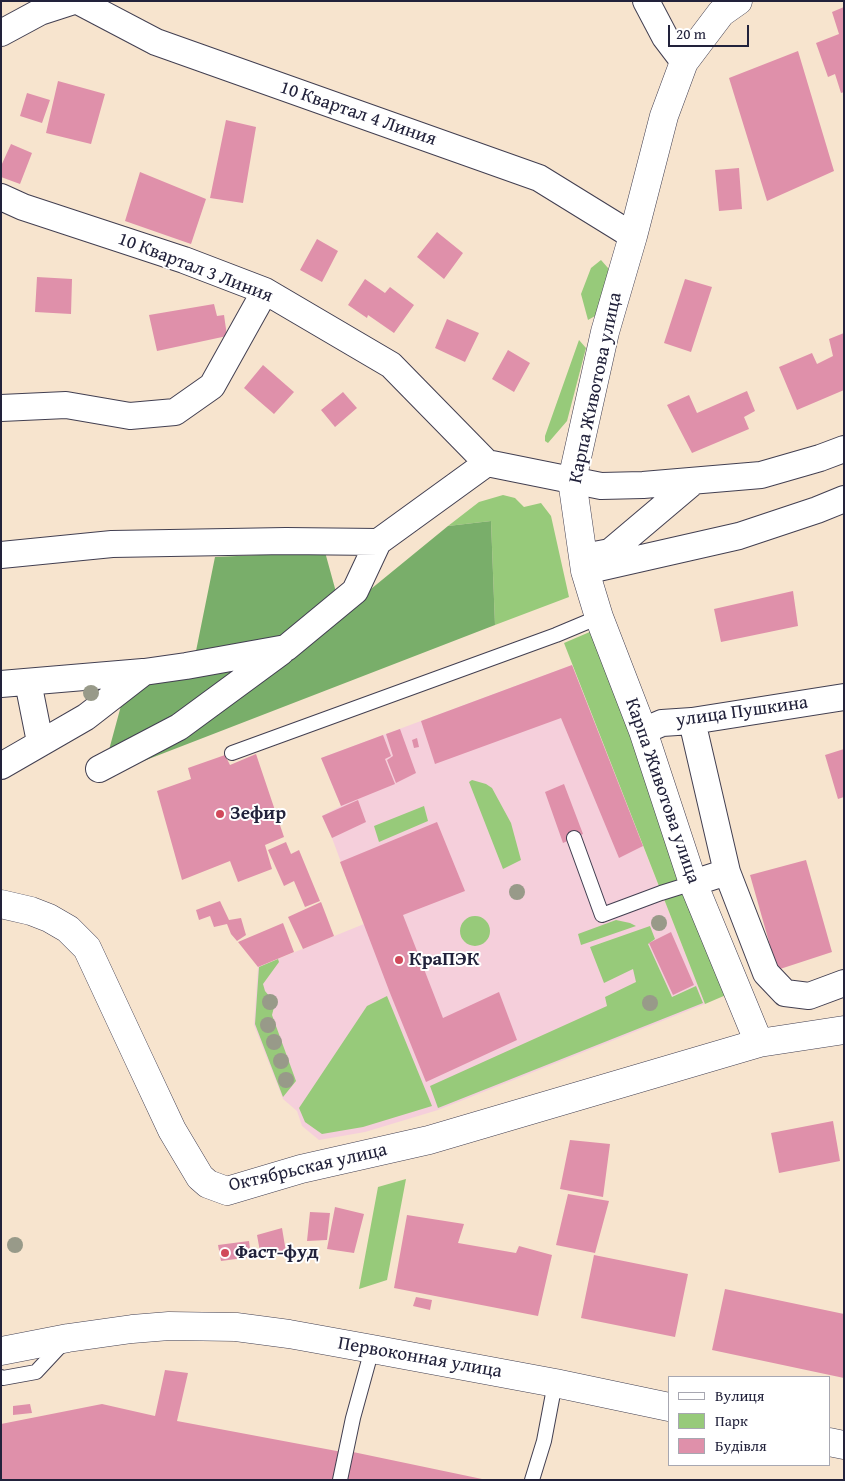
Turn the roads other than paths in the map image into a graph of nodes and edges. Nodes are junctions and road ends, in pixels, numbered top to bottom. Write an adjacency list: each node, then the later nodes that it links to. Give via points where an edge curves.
1 (76, 1): 4 (street, via 40,12); 7 (street, 10 Квартал 4 Линия, via 156,42 539,178)
2 (646, 1): 5 (street, via 665,37)
3 (738, 1): 5 (main road, Карпа Животова улица, via 721,14)
4 (1, 33)
5 (684, 62): 7 (main road, Карпа Животова улица, via 664,116)
6 (1, 197): 8 (street, 10 Квартал 3 Линия)
7 (633, 236): 12 (main road, Карпа Животова улица, via 605,332)
8 (265, 291): 9 (street, via 212,386 175,412 130,416 66,405); 11 (street, 10 Квартал 3 Линия, via 391,365)
9 (1, 408)
10 (844, 449): 13 (street, via 761,475)
11 (486, 463): 12 (street); 15 (street)
12 (572, 480): 13 (street, via 601,486); 17 (main road, Карпа Животова улица)
13 (694, 481): 17 (street, via 610,552)
14 (844, 499): 17 (street, via 739,536)
15 (378, 542): 16 (street, via 112,544); 19 (street, via 354,591)
16 (1, 555)
17 (584, 564): 18 (main road, Карпа Животова улица)
18 (599, 617): 25 (main road, Карпа Животова улица); 27 (lane)
19 (286, 648): 20 (street); 29 (street, via 179,727)
20 (144, 672): 21 (street); 26 (street, via 86,716)
21 (28, 682): 22 (street); 26 (street)
22 (1, 684)
23 (844, 698): 24 (street, улица Пушкина)
24 (692, 721): 25 (street, улица Пушкина, via 662,723); 31 (street)
25 (643, 731): 32 (main road, Карпа Животова улица)
26 (40, 742): 28 (street)
27 (232, 753)
28 (1, 766)
29 (99, 769)
30 (574, 838): 32 (lane, via 602,915)
31 (728, 872): 32 (street); 34 (street, via 766,974 785,992 809,996)
32 (693, 883): 36 (main road, Карпа Животова улица)
33 (1, 904): 36 (main road, Октябрьская улица, via 49,918 68,929 87,948 172,1130 200,1177 208,1184 228,1191 301,1169 429,1140)
34 (844, 983)
35 (844, 1030): 36 (main road, Октябрьская улица)
36 (759, 1042)
37 (68, 1338): 38 (main road, Первоконная улица, via 169,1326 236,1327); 39 (main road, Первоконная улица); 40 (lane, via 36,1372)
38 (372, 1349): 41 (main road, Первоконная улица); 45 (lane)
39 (1, 1351)
40 (1, 1377)
41 (555, 1383): 42 (main road, Первоконная улица); 46 (lane, via 544,1441)
42 (668, 1408)
43 (830, 1442): 44 (main road)
44 (844, 1445)
45 (340, 1480)
46 (532, 1480)

